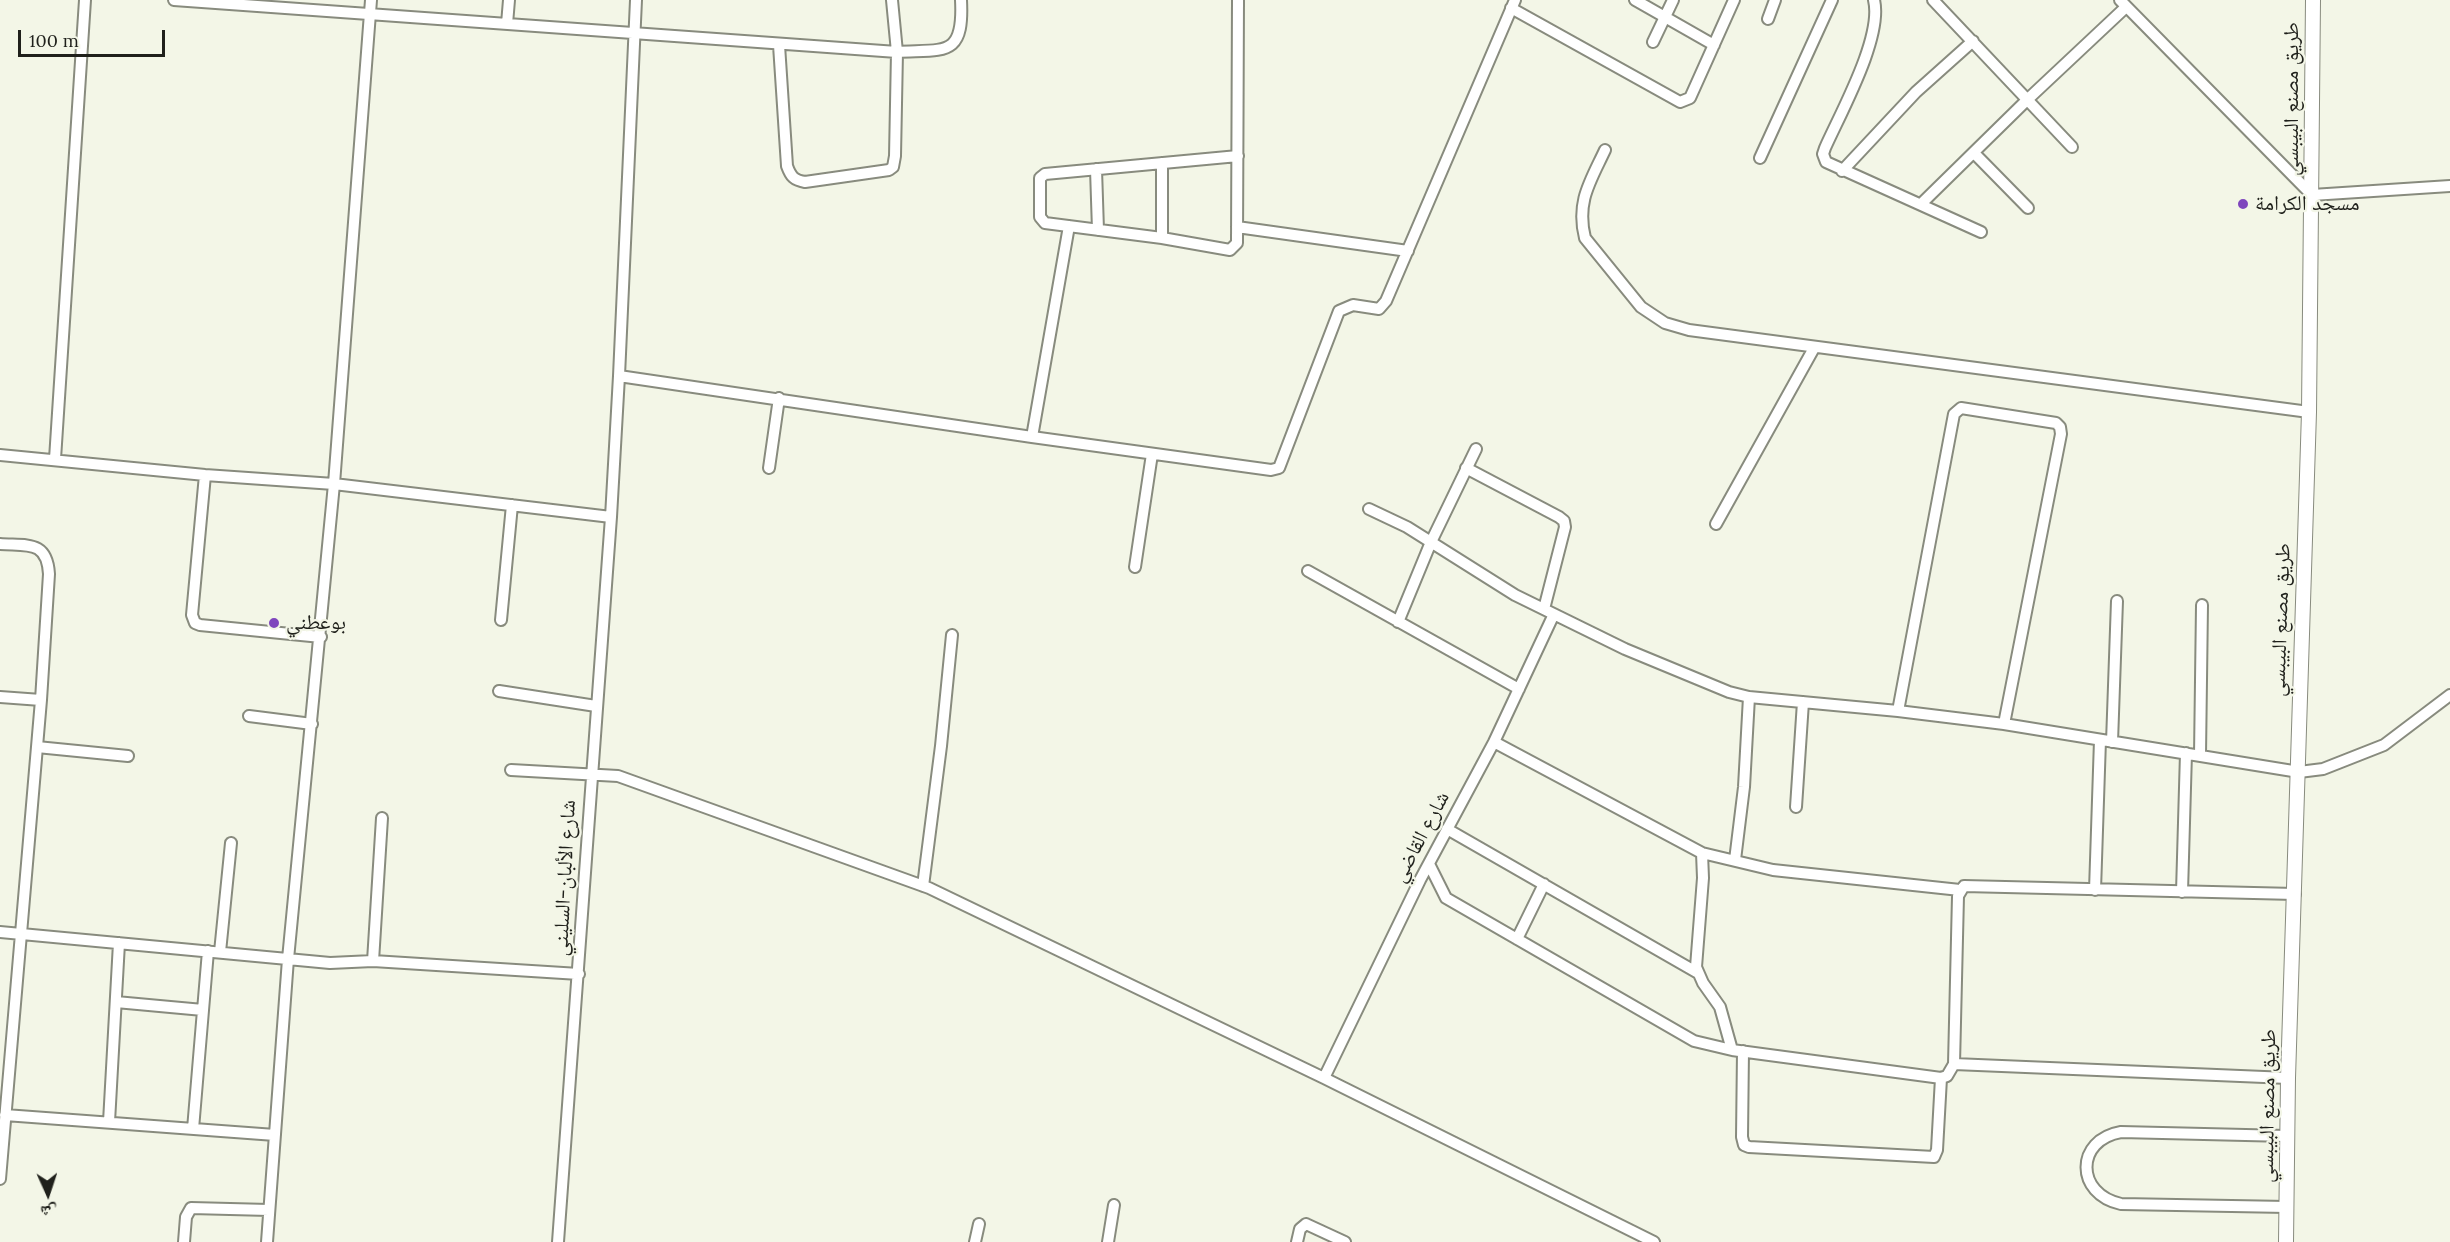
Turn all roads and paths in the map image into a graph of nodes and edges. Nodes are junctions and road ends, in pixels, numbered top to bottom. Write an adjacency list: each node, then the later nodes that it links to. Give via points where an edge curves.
1 (85, 0): 56 (street)
2 (174, 0): 19 (street)
3 (371, 0): 19 (street)
4 (509, 0): 22 (street)
5 (636, 0): 23 (street, شارع الألبان-السليني)
6 (892, 0): 28 (street)
7 (961, 0): 28 (street, via 960,31 951,46)
8 (1238, 0): 33 (street)
9 (1635, 0): 20 (street)
10 (1673, 0): 20 (street)
11 (1734, 0): 27 (street)
12 (1775, 0): 21 (street)
13 (1832, 0): 34 (street)
14 (1874, 0): 37 (street, via 1876,14 1869,47 1823,154 1826,162)
15 (1933, 0): 24 (street)
16 (2313, 0): 39 (main road, طريق مصنع البيبسي)
17 (2123, 3): 29 (street); 39 (street)
18 (1513, 4): 27 (street, via 1680,102 1690,98); 47 (street)
19 (370, 15): 22 (street); 60 (street)
20 (1664, 17): 25 (street); 27 (street)
21 (1767, 19)
22 (507, 24): 23 (street)
23 (634, 32): 26 (street); 49 (street, شارع الألبان-السليني)
24 (1973, 41): 29 (street); 37 (street, via 1916,92)
25 (1653, 42)
26 (779, 45): 28 (street); 28 (street, via 787,166 790,176 805,182 893,167)
27 (1714, 45)
28 (897, 52)
29 (2028, 99): 30 (street); 32 (street)
30 (2072, 147)
31 (1605, 150): 48 (street, via 1583,198 1582,226 1598,256 1641,307 1665,323 1689,330)
32 (1974, 153): 40 (street); 41 (street)
33 (1238, 156): 35 (street); 43 (street)
34 (1760, 158)
35 (1162, 163): 36 (street); 46 (street)
36 (1096, 170): 42 (street, via 1045,174 1040,178 1040,217 1045,223); 44 (street)
37 (1842, 171): 40 (street)
38 (2450, 186): 39 (street)
39 (2312, 195): 51 (main road, طريق مصنع البيبسي)
40 (1921, 204): 45 (street)
41 (2028, 208)
42 (1069, 226): 44 (street); 52 (street)
43 (1237, 227): 46 (street, via 1236,243 1230,250); 47 (street)
44 (1098, 230): 46 (street)
45 (1981, 232)
46 (1162, 238)
47 (1408, 251): 54 (street, via 1383,307 1353,306 1339,311 1278,468)
48 (1814, 348): 51 (street); 64 (street)
49 (619, 376): 50 (street); 63 (street, شارع الألبان-السليني)
50 (779, 398): 52 (street); 57 (street)
51 (2309, 412): 96 (main road, طريق مصنع البيبسي)
52 (1032, 438): 54 (street)
53 (1476, 448): 58 (street)
54 (1152, 454): 67 (street)
55 (0, 455): 56 (street)
56 (55, 459): 59 (street)
57 (769, 468)
58 (1466, 468): 65 (street); 71 (street, via 1564,521)
59 (205, 475): 60 (street); 76 (street, via 192,615 195,623)
60 (334, 484): 61 (street); 76 (street)
61 (512, 506): 63 (street); 73 (street)
62 (1369, 509): 65 (street)
63 (611, 517): 84 (street, شارع الألبان-السليني)
64 (1716, 524)
65 (1431, 542): 71 (street); 74 (street)
66 (0, 544): 82 (street, via 34,547 43,551 48,561)
67 (1135, 567)
68 (1308, 571): 74 (street)
69 (2117, 601): 89 (street)
70 (2202, 605): 93 (street)
71 (1544, 609): 72 (street)
72 (1554, 614): 77 (street, شارع القاضي); 81 (street, via 1625,650)
73 (501, 620)
74 (1398, 622): 77 (street)
75 (952, 635): 106 (street)
76 (321, 636): 87 (street)
77 (1519, 689): 90 (street, شارع القاضي)
78 (499, 691): 84 (street)
79 (2450, 695): 96 (street, via 2384,745 2323,769)
80 (0, 697): 82 (street)
81 (1749, 697): 83 (street); 103 (street)
82 (41, 700): 91 (street)
83 (1803, 702): 85 (street); 98 (street)
84 (596, 706): 97 (street, شارع الألبان-السليني)
85 (1899, 711): 88 (street); 88 (street, via 1954,414 1961,408 2056,423 2061,434)
86 (249, 716): 87 (street)
87 (312, 724): 117 (street)
88 (2004, 724): 89 (street)
89 (2106, 741): 92 (street); 108 (street)
90 (1494, 742): 100 (street, شارع القاضي); 102 (street)
91 (37, 747): 94 (street); 112 (street)
92 (2186, 753): 93 (street); 109 (street)
93 (2200, 755): 96 (street)
94 (128, 756)
95 (511, 770): 97 (street)
96 (2299, 772): 110 (main road, طريق مصنع البيبسي)
97 (591, 776): 106 (street, via 618,776); 120 (street, شارع الألبان-السليني)
98 (1796, 807)
99 (382, 818): 118 (street)
100 (1447, 829): 104 (street, شارع القاضي); 105 (street)
101 (231, 843): 116 (street)
102 (1702, 853): 103 (street); 119 (street)
103 (1735, 860): 107 (street, via 1773,870)
104 (1428, 864): 113 (street, via 1446,898); 126 (street, شارع القاضي)
105 (1544, 884): 113 (street); 119 (street)
106 (923, 886): 126 (street)
107 (1960, 890): 108 (street, via 1971,885); 125 (street)
108 (2095, 890): 109 (street)
109 (2182, 892): 110 (street)
110 (2295, 894): 128 (main road, طريق مصنع البيبسي)
111 (0, 932): 112 (street)
112 (20, 933): 114 (street); 129 (street)
113 (1517, 939): 123 (street, via 1694,1041)
114 (119, 943): 115 (street); 121 (street)
115 (208, 951): 116 (street); 122 (street)
116 (220, 952): 117 (street)
117 (288, 959): 118 (street, via 330,963); 133 (street)
118 (373, 961): 120 (street)
119 (1698, 973): 123 (street, via 1720,1007)
120 (579, 974): 143 (street, شارع الألبان-السليني)
121 (116, 1002): 122 (street); 131 (street)
122 (203, 1010): 132 (street)
123 (1732, 1050): 124 (street)
124 (1743, 1051): 127 (street); 127 (street, via 1742,1137 1749,1147 1934,1157)
125 (1954, 1064): 127 (street, via 1947,1076); 128 (street)
126 (1324, 1078): 149 (street)
127 (1941, 1078)
128 (2288, 1078): 134 (main road, طريق مصنع البيبسي)
129 (3, 1088): 130 (street)
130 (5, 1115): 131 (street); 135 (street)
131 (109, 1122): 132 (street)
132 (193, 1129): 133 (street)
133 (275, 1135): 138 (street)
134 (2287, 1136): 137 (main road, طريق مصنع البيبسي); 137 (street, via 2108,1134 2096,1141 2089,1152 2087,1167 2087,1180 2095,1193 2121,1204)
135 (0, 1179)
136 (1114, 1205): 145 (street)
137 (2287, 1208): 150 (main road, طريق مصنع البيبسي)
138 (269, 1210): 141 (street, via 191,1208 186,1217); 142 (street)
139 (979, 1224): 144 (street)
140 (1306, 1224): 146 (street, via 1300,1229); 147 (street); 148 (street)
141 (184, 1242)
142 (267, 1242)
143 (558, 1242)
144 (975, 1242)
145 (1108, 1242)
146 (1297, 1242)
147 (1302, 1242)
148 (1345, 1242)
149 (1653, 1242)
150 (2286, 1242)

